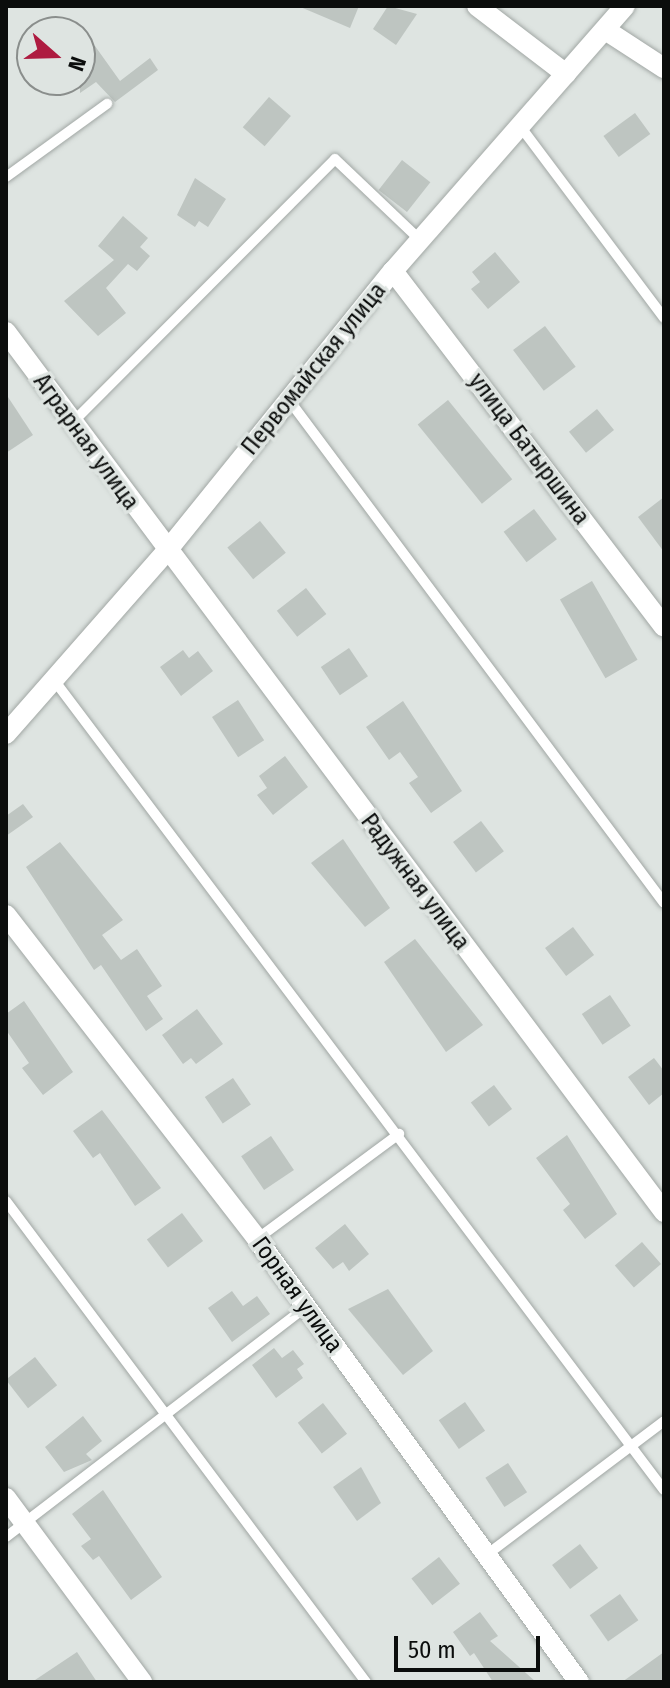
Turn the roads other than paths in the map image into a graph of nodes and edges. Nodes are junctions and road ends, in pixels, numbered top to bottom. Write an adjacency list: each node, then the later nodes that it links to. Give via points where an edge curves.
1 (477, 6): 5 (street)
2 (625, 6): 3 (street, Первомайская улица)
3 (607, 31): 4 (street); 5 (street, Первомайская улица)
4 (664, 68)
5 (566, 74): 7 (street, Первомайская улица)
6 (107, 104): 8 (lane)
7 (520, 126): 9 (street, Первомайская улица); 11 (lane)
8 (6, 177)
9 (420, 240): 10 (street, Первомайская улица); 14 (lane, via 335,159)
10 (393, 271): 13 (street, Первомайская улица); 16 (street, улица Батыршина)
11 (664, 318)
12 (6, 332): 14 (street, Аграрная улица)
13 (289, 400): 15 (street, Первомайская улица); 19 (lane)
14 (72, 423): 15 (street, Аграрная улица)
15 (166, 552): 17 (street, Первомайская улица); 23 (street, Радужная улица)
16 (664, 627)
17 (54, 680): 18 (street, Первомайская улица); 21 (lane)
18 (6, 734)
19 (664, 903)
20 (6, 915): 24 (street, Горная улица)
21 (399, 1134): 24 (lane); 28 (lane)
22 (6, 1201): 26 (lane)
23 (664, 1212)
24 (257, 1239): 25 (street, Горная улица)
25 (306, 1307): 26 (lane); 33 (street, Горная улица)
26 (166, 1413): 31 (lane); 35 (lane)
27 (664, 1421): 28 (lane)
28 (632, 1445): 29 (lane); 33 (lane)
29 (664, 1490)
30 (6, 1498): 31 (street)
31 (25, 1522): 32 (lane); 34 (street)
32 (6, 1537)
33 (485, 1556): 36 (street, Горная улица)
34 (142, 1682)
35 (366, 1682)
36 (579, 1682)

